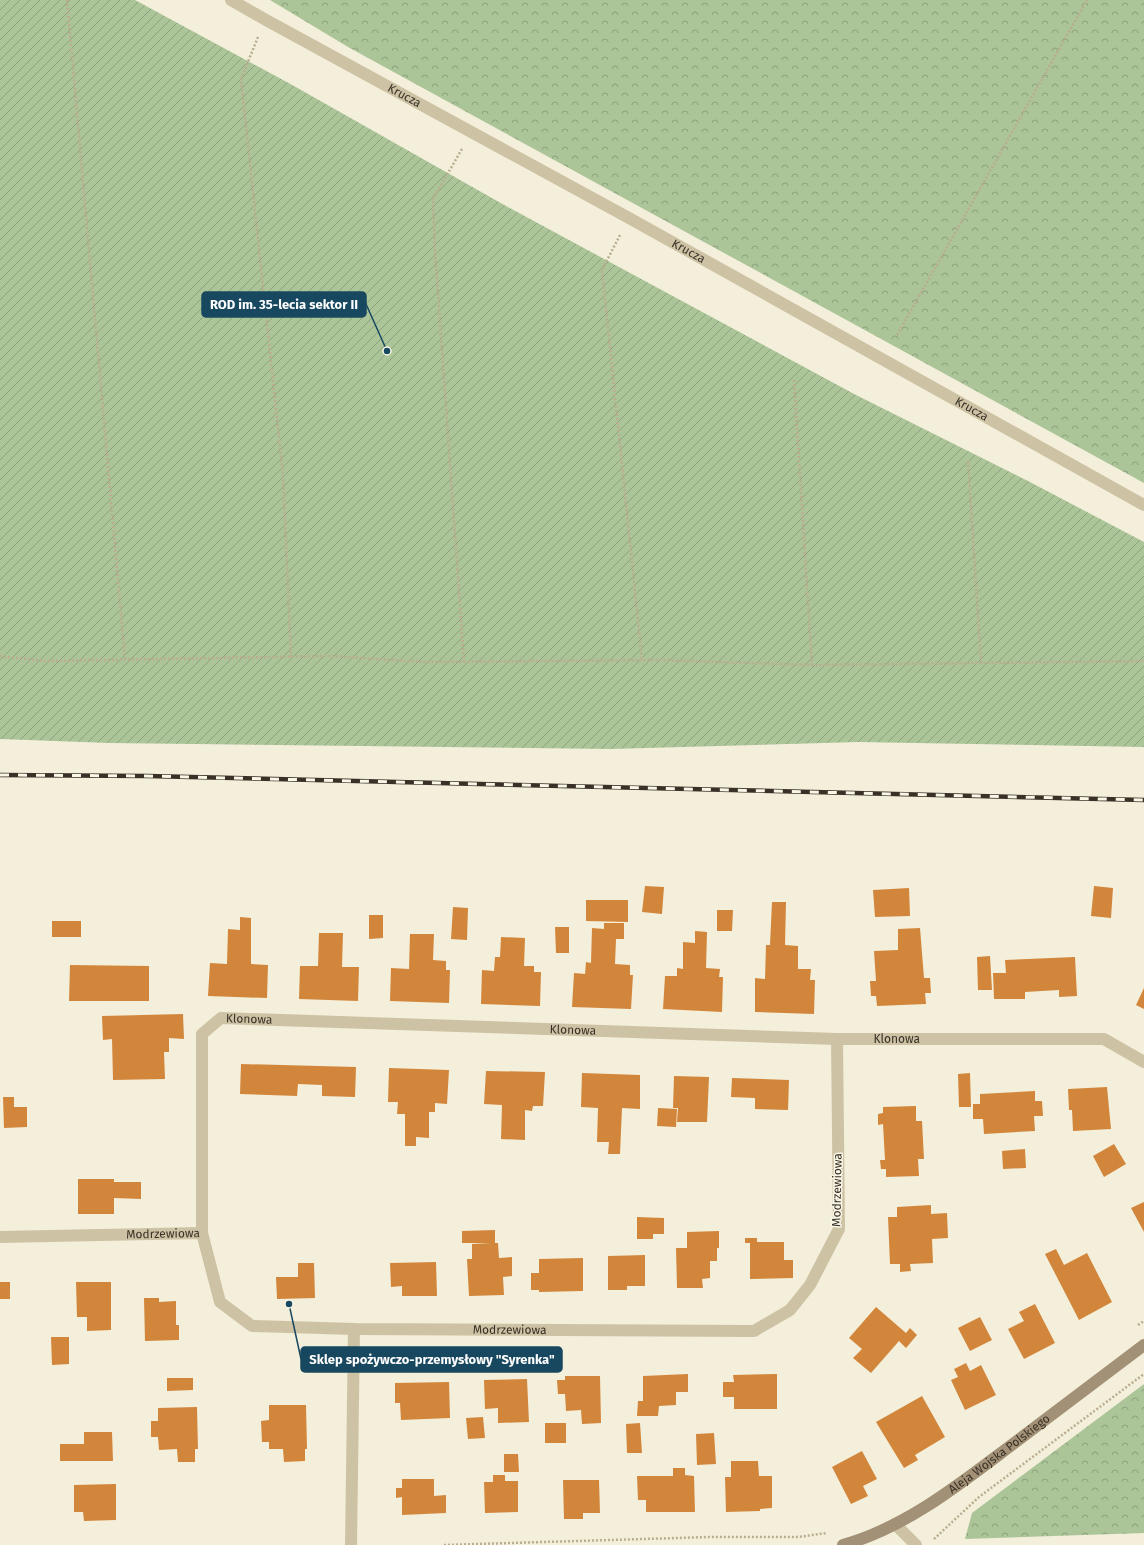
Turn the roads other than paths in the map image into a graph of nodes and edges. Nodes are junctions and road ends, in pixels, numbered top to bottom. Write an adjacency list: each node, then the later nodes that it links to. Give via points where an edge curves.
1 (231, 0): 2 (street, Krucza)
2 (1144, 505)
3 (837, 1039): 4 (street, Klonowa, via 1104,1039); 5 (street, Klonowa, via 221,1018 202,1034); 7 (street, Modrzewiowa, via 838,1229 810,1285 784,1314 754,1332)
4 (1144, 1062)
5 (202, 1233): 6 (street, Modrzewiowa); 7 (street, Modrzewiowa, via 220,1302 252,1326)
6 (0, 1237)
7 (354, 1329): 10 (street)
8 (1144, 1345): 9 (street, Aleja Wojska Polskiego, via 949,1492)
9 (895, 1524): 11 (street, Aleja Wojska Polskiego); 12 (street)
10 (351, 1545)
11 (843, 1545)
12 (916, 1545)

